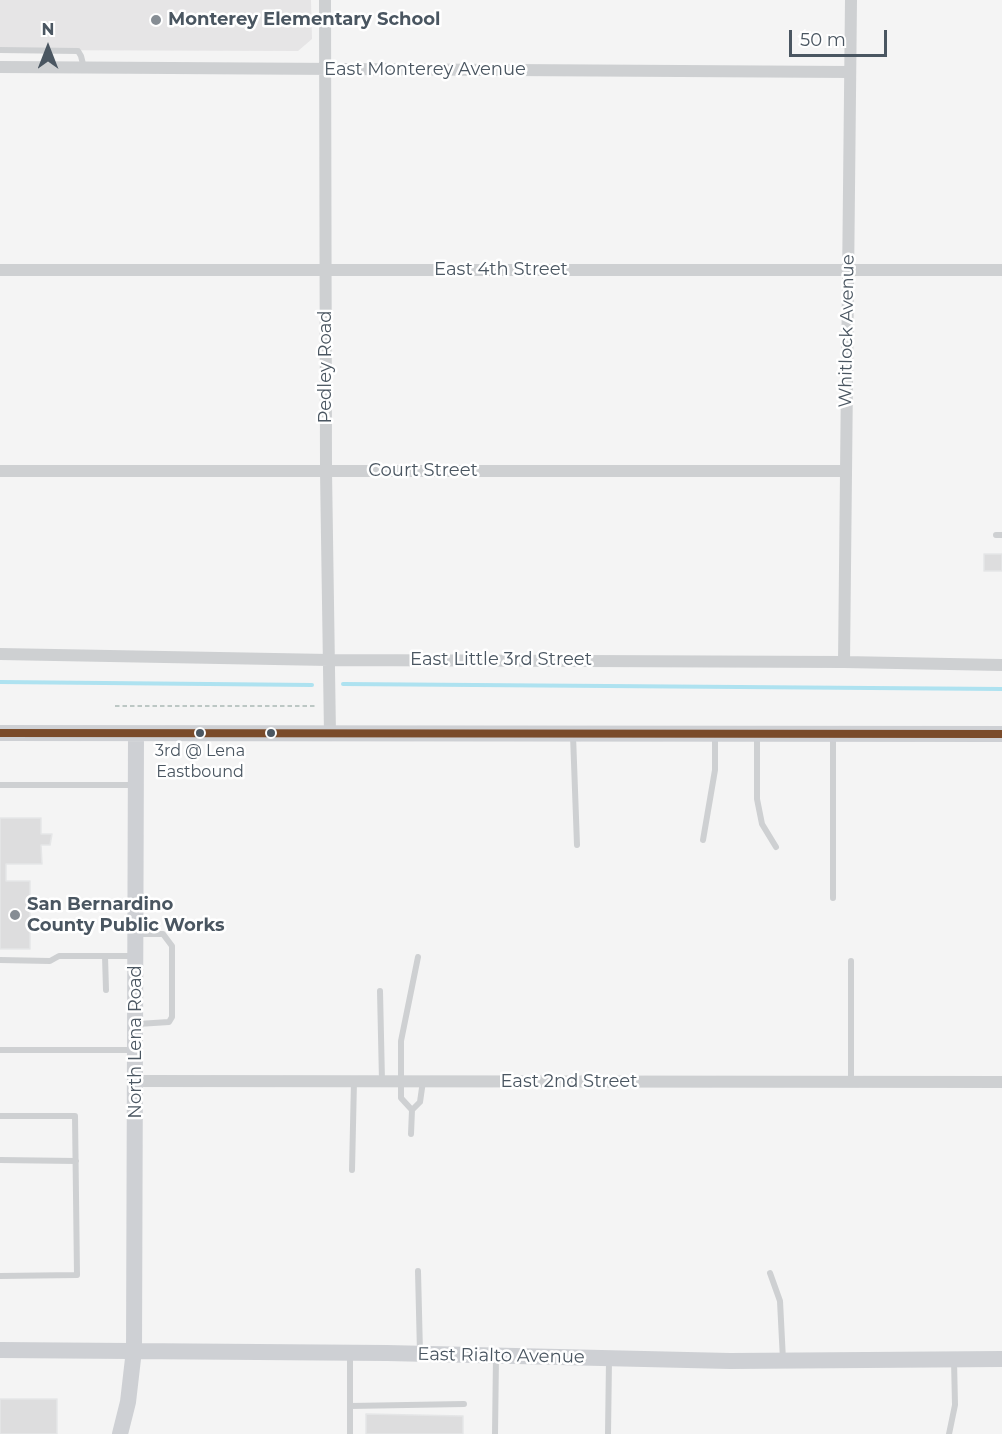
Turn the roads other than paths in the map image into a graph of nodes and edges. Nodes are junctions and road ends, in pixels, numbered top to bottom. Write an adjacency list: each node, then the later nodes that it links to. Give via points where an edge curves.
1 (326, 0): 6 (street, Pedley Road)
2 (851, 0): 7 (street, Whitlock Avenue)
3 (0, 50): 5 (lane, via 78,51)
4 (0, 67): 5 (street, East Monterey Avenue)
5 (84, 68): 6 (street, East Monterey Avenue)
6 (326, 70): 7 (street, East Monterey Avenue); 9 (street, Pedley Road)
7 (850, 72): 10 (street, Whitlock Avenue)
8 (0, 270): 9 (street, East 4th Street)
9 (326, 270): 10 (street, East 4th Street); 13 (street, Pedley Road)
10 (848, 270): 11 (street, East 4th Street); 14 (street, Whitlock Avenue)
11 (1002, 270)
12 (0, 471): 13 (street, Court Street)
13 (326, 471): 14 (street, Court Street); 16 (street, Pedley Road)
14 (846, 471): 17 (street, Whitlock Avenue)
15 (0, 654): 16 (street, East Little 3rd Street)
16 (329, 660): 17 (street, East Little 3rd Street); 21 (street, Pedley Road)
17 (844, 662): 18 (street, East Little 3rd Street)
18 (1002, 665)
19 (0, 733): 20 (street)
20 (136, 734): 21 (street); 28 (street, North Lena Road)
21 (330, 734): 22 (street)
22 (573, 734): 23 (street); 30 (lane)
23 (715, 734): 26 (street); 29 (lane, via 715,770)
24 (833, 734): 25 (street); 26 (street); 32 (lane)
25 (1002, 734)
26 (757, 735): 31 (lane, via 757,799 762,824)
27 (0, 785): 28 (lane)
28 (136, 785): 33 (street, North Lena Road)
29 (703, 840)
30 (577, 846)
31 (776, 847)
32 (833, 898)
33 (136, 934): 35 (street, North Lena Road); 41 (lane, via 164,934 172,946 172,1017 169,1022)
34 (105, 956): 35 (lane); 37 (lane); 39 (lane)
35 (136, 956): 41 (street, North Lena Road)
36 (418, 957): 47 (lane, via 402,1041)
37 (0, 960)
38 (851, 961): 49 (lane)
39 (106, 990)
40 (380, 991): 46 (lane)
41 (136, 1025): 43 (street, North Lena Road)
42 (0, 1050): 43 (lane)
43 (136, 1050): 44 (street, North Lena Road)
44 (136, 1082): 45 (street, East 2nd Street); 61 (street, North Lena Road)
45 (354, 1082): 46 (street, East 2nd Street); 56 (lane)
46 (382, 1082): 47 (street, East 2nd Street)
47 (400, 1082): 48 (street, East 2nd Street); 51 (lane, via 401,1098)
48 (423, 1082): 49 (street, East 2nd Street); 51 (lane, via 420,1102)
49 (851, 1082): 50 (street, East 2nd Street)
50 (1002, 1082)
51 (412, 1110): 53 (lane)
52 (0, 1116): 55 (lane, via 75,1116)
53 (411, 1134)
54 (0, 1161): 55 (lane)
55 (76, 1161): 59 (lane, via 77,1275)
56 (352, 1170)
57 (418, 1271): 63 (lane)
58 (770, 1273): 68 (lane, via 780,1301)
59 (0, 1276)
60 (0, 1350): 61 (street, East Rialto Avenue)
61 (134, 1350): 62 (street, East Rialto Avenue); 71 (street, North Lena Road)
62 (350, 1353): 63 (street, East Rialto Avenue); 70 (lane)
63 (420, 1354): 64 (street, East Rialto Avenue)
64 (496, 1356): 65 (street, East Rialto Avenue); 73 (lane)
65 (609, 1358): 68 (street, East Rialto Avenue); 74 (lane)
66 (1002, 1359): 67 (street, East Rialto Avenue)
67 (954, 1360): 68 (street, East Rialto Avenue); 75 (lane, via 955,1405)
68 (783, 1361)
69 (464, 1404): 70 (lane)
70 (350, 1406): 72 (lane)
71 (120, 1434)
72 (350, 1434)
73 (495, 1434)
74 (608, 1434)
75 (949, 1434)

